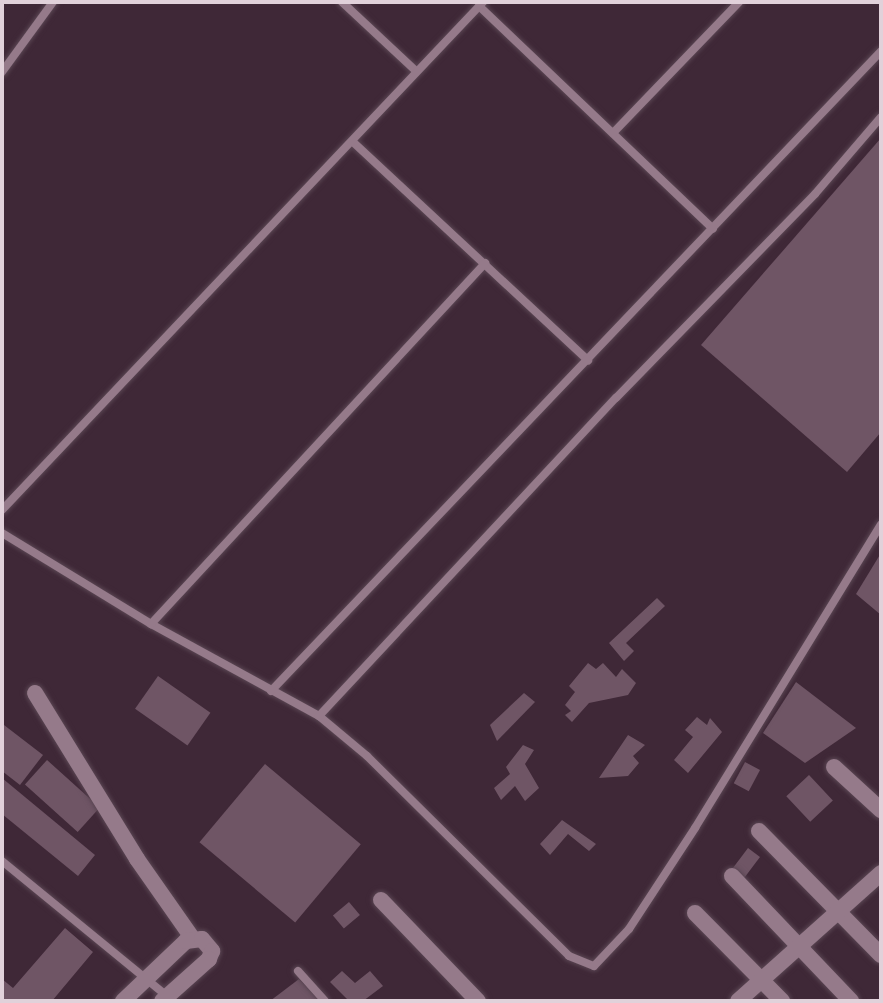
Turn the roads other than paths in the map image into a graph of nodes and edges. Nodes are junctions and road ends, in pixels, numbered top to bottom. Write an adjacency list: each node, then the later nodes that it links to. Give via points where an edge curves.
1 (53, 2): 7 (lane)
2 (342, 2): 6 (lane)
3 (739, 2): 9 (lane)
4 (481, 4): 6 (lane); 9 (lane)
5 (881, 51): 11 (lane)
6 (416, 71): 10 (lane)
7 (2, 72)
8 (881, 117): 20 (lane, via 805,204 606,408)
9 (613, 133): 11 (lane)
10 (352, 142): 12 (lane); 14 (lane)
11 (712, 229): 13 (lane)
12 (485, 263): 13 (lane); 17 (lane)
13 (588, 360): 18 (lane)
14 (2, 510)
15 (881, 524): 20 (lane, via 680,851 629,929 594,966 569,956 367,756)
16 (2, 533): 17 (lane)
17 (151, 624): 18 (lane)
18 (271, 691): 20 (lane)
19 (35, 693): 30 (street, via 137,859)
20 (319, 716)
21 (834, 767): 22 (street)
22 (881, 810)
23 (759, 831): 28 (street)
24 (2, 861): 34 (lane)
25 (732, 876): 31 (street)
26 (880, 876): 28 (street)
27 (381, 900): 39 (street)
28 (839, 911): 31 (street); 32 (street)
29 (695, 913): 35 (street)
30 (193, 939): 34 (street); 36 (street, via 209,945 212,955)
31 (801, 945): 35 (street); 42 (street)
32 (881, 955)
33 (298, 971): 38 (lane)
34 (146, 979): 36 (lane); 37 (street)
35 (760, 981): 40 (street); 41 (street)
36 (164, 999)
37 (123, 1001)
38 (325, 1001)
39 (478, 1001)
40 (738, 1001)
41 (782, 1001)
42 (851, 1001)

